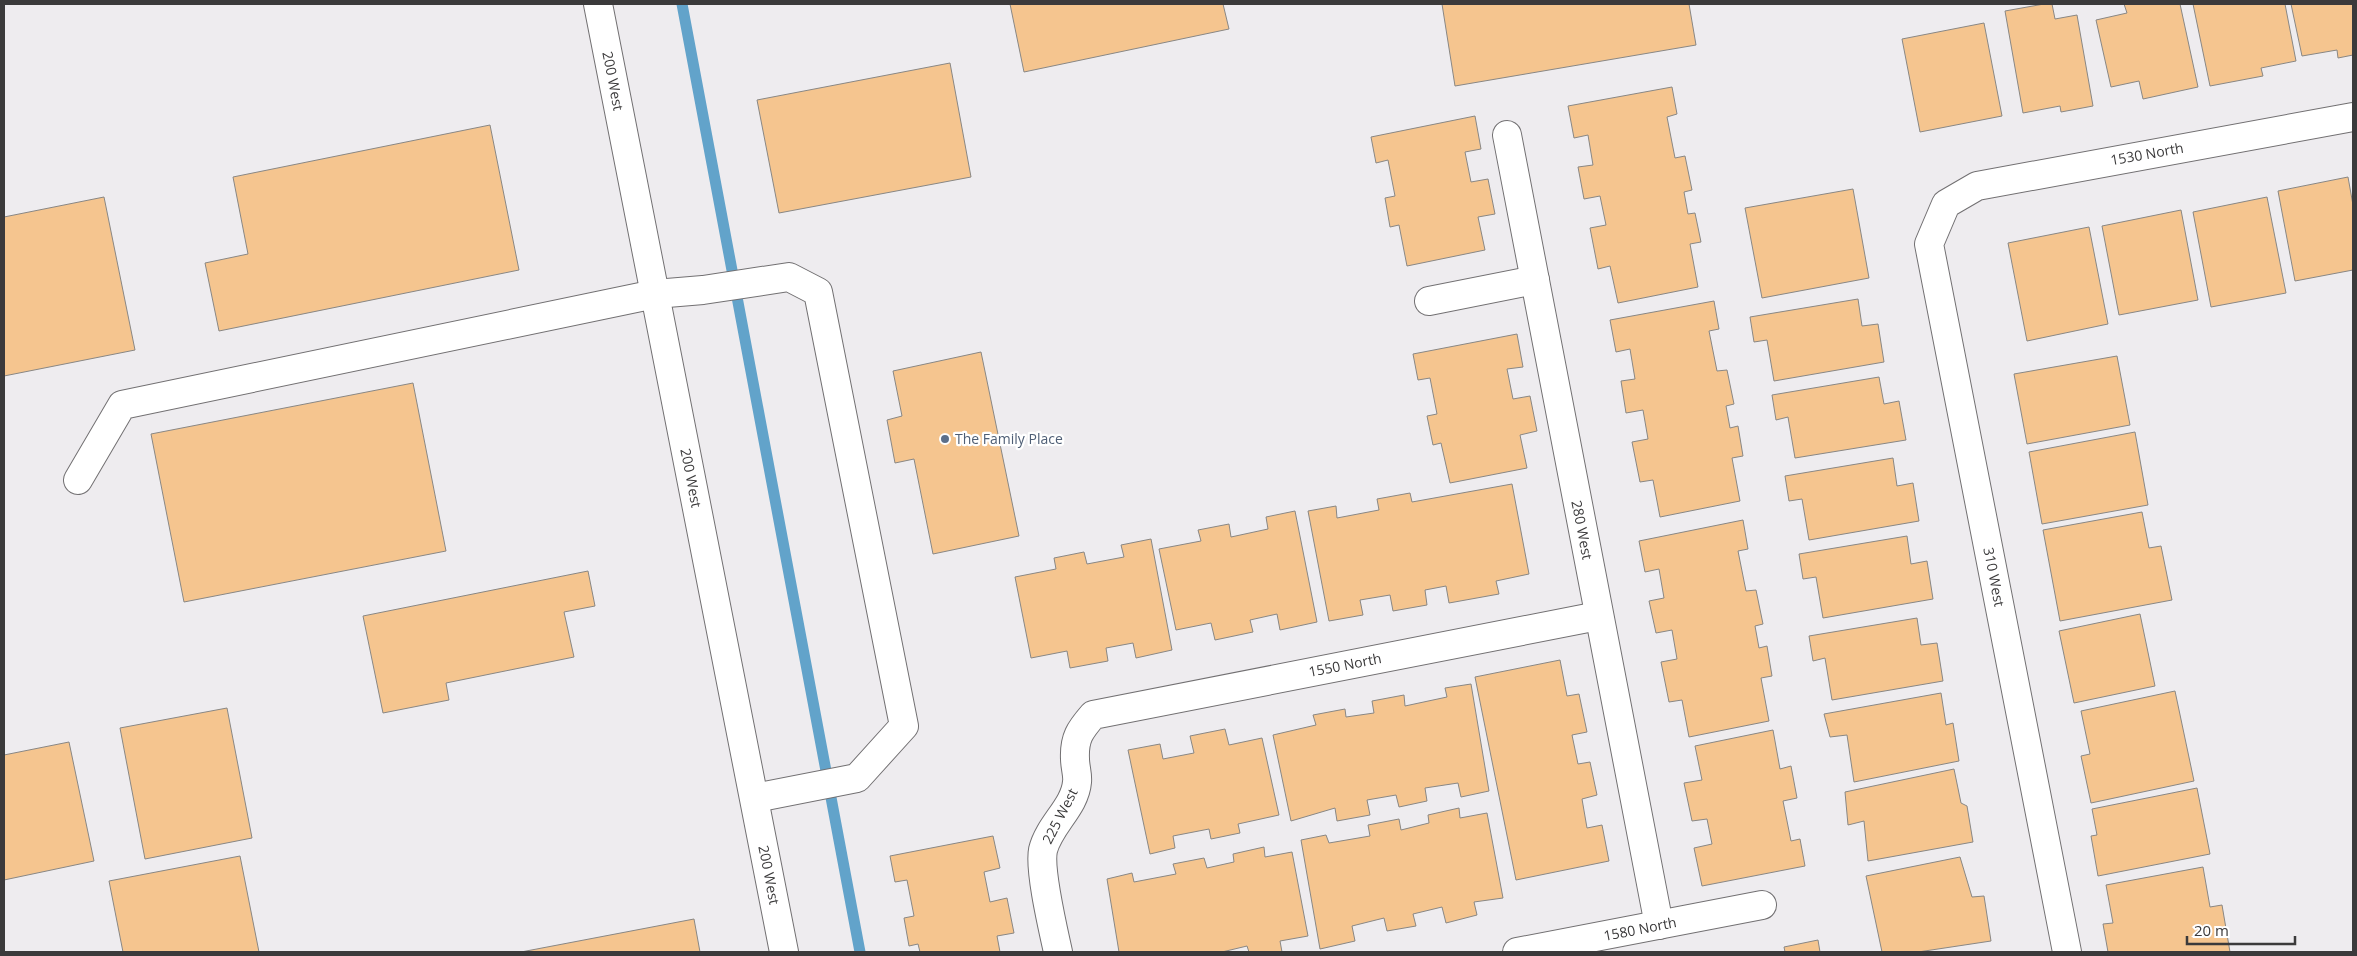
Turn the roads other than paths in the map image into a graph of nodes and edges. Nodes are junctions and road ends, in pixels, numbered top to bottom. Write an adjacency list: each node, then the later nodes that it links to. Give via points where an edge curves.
1 (598, 4): 6 (street, 200 West)
2 (2353, 117): 4 (street, 1530 North, via 1977,186)
3 (1507, 135): 5 (street, 280 West)
4 (1946, 204): 18 (street, 310 West, via 1929,244)
5 (1535, 280): 7 (street); 9 (street, 280 West)
6 (655, 294): 8 (street, via 122,405); 11 (street, 200 West); 11 (street, via 789,277 818,292 904,726 857,778)
7 (1429, 301)
8 (78, 480)
9 (1598, 616): 10 (street, 1550 North); 13 (street, 280 West)
10 (1093, 715): 16 (street, 225 West, via 1078,732 1075,758 1078,782 1043,851)
11 (755, 798): 15 (street, 200 West)
12 (1762, 905): 13 (street, 1580 North)
13 (1659, 925): 14 (street, 1580 North)
14 (1578, 946): 17 (street, 1580 North)
15 (784, 952)
16 (1058, 952)
17 (1517, 952)
18 (2067, 952)

